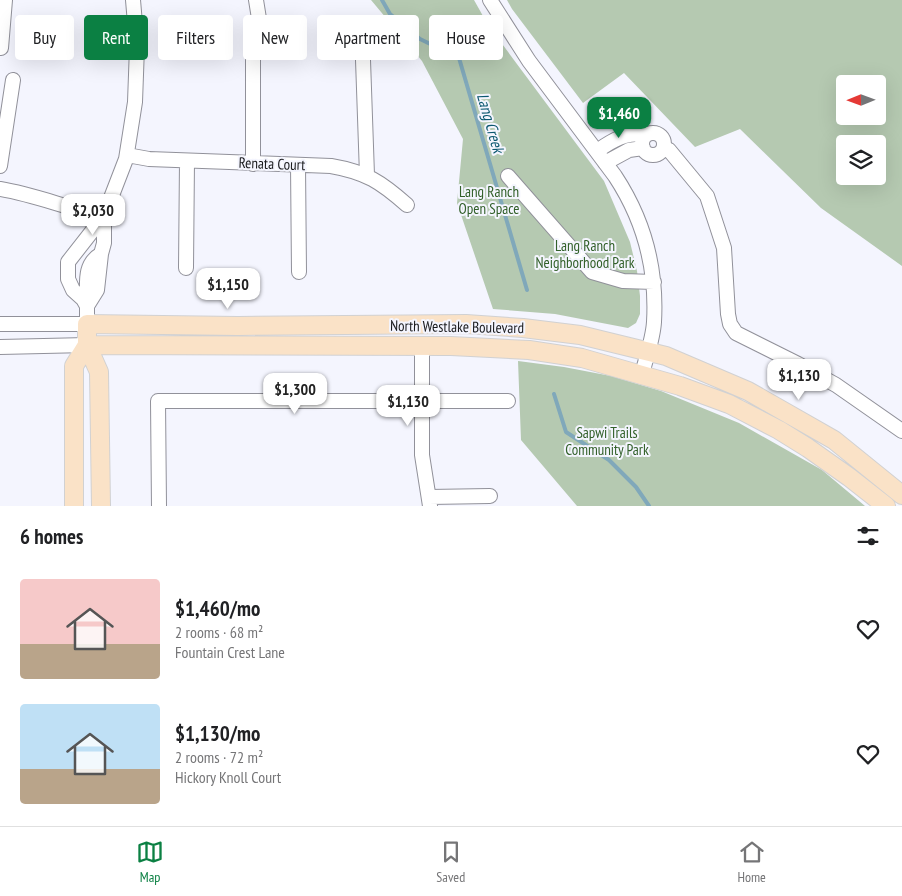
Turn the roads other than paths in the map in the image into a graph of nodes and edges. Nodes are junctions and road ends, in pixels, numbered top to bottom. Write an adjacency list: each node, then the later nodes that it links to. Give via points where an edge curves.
1 (5, 0): 6 (street)
2 (133, 0): 14 (street, via 137,47 135,102)
3 (256, 0): 5 (street)
4 (490, 0): 13 (street, via 529,61)
5 (259, 15)
6 (1, 48)
7 (253, 60): 17 (street)
8 (362, 60): 20 (street)
9 (13, 80): 19 (street)
10 (646, 134): 11 (street); 12 (street, via 660,134); 13 (street, via 627,135)
11 (643, 148): 12 (street, via 651,155 659,154); 16 (street, via 629,150)
12 (664, 148): 39 (street, via 707,196 724,248 728,314 736,333 836,385)
13 (597, 151): 16 (street)
14 (127, 155): 15 (street, Renata Court); 24 (street)
15 (187, 161): 17 (street, Renata Court); 27 (street)
16 (606, 163): 29 (street, via 628,196 636,215 651,260)
17 (253, 164): 18 (street, Renata Court)
18 (298, 165): 20 (street, Renata Court, via 332,166); 28 (street)
19 (0, 166)
20 (367, 175): 23 (street, Renata Court)
21 (508, 176): 29 (street, via 592,272 623,281)
22 (0, 189): 24 (street)
23 (407, 205)
24 (104, 216): 25 (street); 26 (street)
25 (79, 250): 26 (street); 30 (street, via 68,262 68,279 73,290 83,299)
26 (101, 254): 30 (street, via 97,290)
27 (186, 268)
28 (299, 272)
29 (654, 282): 35 (street, via 654,324)
30 (87, 315): 31 (street, North Westlake Boulevard); 32 (main road); 35 (main road, North Westlake Boulevard, via 238,326 466,324 580,335)
31 (0, 324)
32 (87, 345): 33 (main road, North Westlake Boulevard); 34 (street, North Westlake Boulevard); 43 (main road, via 74,366); 44 (main road, via 99,372)
33 (422, 346): 36 (main road, North Westlake Boulevard, via 529,350 582,358); 37 (street)
34 (0, 347)
35 (648, 351): 36 (street); 40 (main road, North Westlake Boulevard, via 739,387 792,415 834,440)
36 (642, 374): 46 (main road, North Westlake Boulevard, via 729,404 779,430 849,476)
37 (422, 400): 38 (street); 42 (street, via 422,455); 45 (street, via 158,401)
38 (508, 402)
39 (902, 431)
40 (902, 495)
41 (490, 496): 42 (street)
42 (429, 502)
43 (74, 506)
44 (101, 506)
45 (159, 506)
46 (886, 506)

